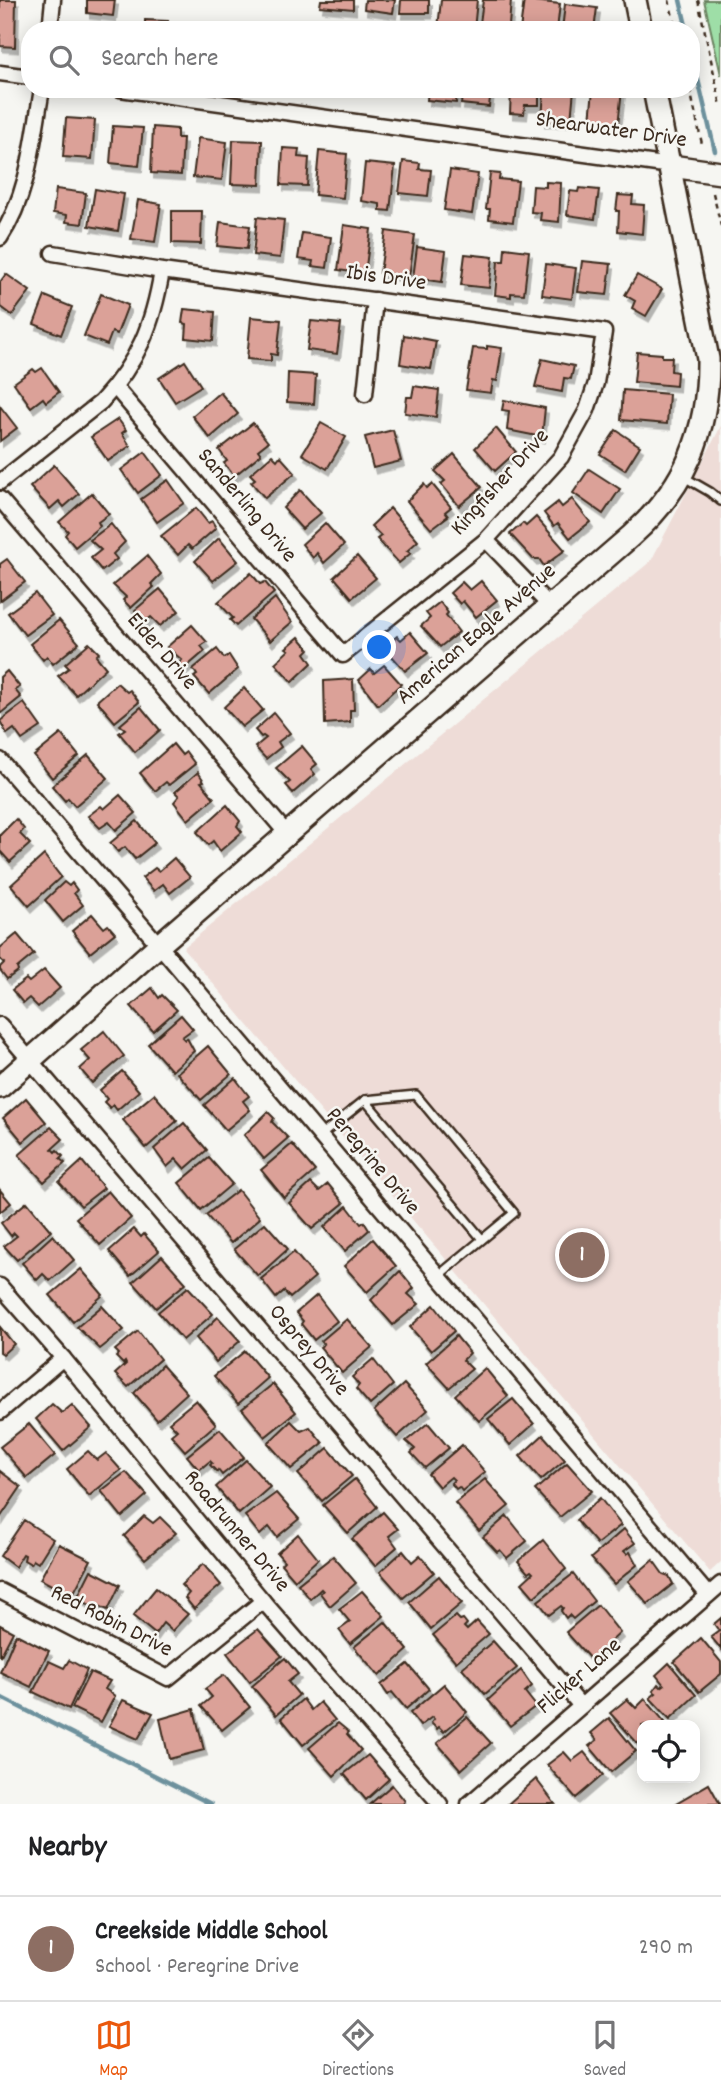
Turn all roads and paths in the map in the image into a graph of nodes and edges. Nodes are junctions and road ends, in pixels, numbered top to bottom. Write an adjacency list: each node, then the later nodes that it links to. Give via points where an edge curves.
1 (53, 0): 5 (street)
2 (635, 0): 6 (street)
3 (669, 0): 7 (path)
4 (698, 0): 14 (path)
5 (51, 21)
6 (640, 21)
7 (674, 21)
8 (0, 73): 9 (street)
9 (21, 76)
10 (39, 98): 19 (street, via 26,178)
11 (184, 98): 16 (street, Shearwater Drive)
12 (656, 98): 16 (street, American Eagle Avenue)
13 (692, 98): 15 (path)
14 (721, 106)
15 (702, 144)
16 (671, 166): 17 (street, Shearwater Drive); 26 (street, American Eagle Avenue, via 708,359 704,414)
17 (717, 183): 18 (path)
18 (721, 226)
19 (0, 238)
20 (52, 253): 21 (street, Ibis Drive)
21 (162, 271): 22 (street, Ibis Drive); 24 (street, via 146,335)
22 (375, 300): 23 (street, Ibis Drive); 25 (street)
23 (604, 332): 30 (street, Kingfisher Drive, via 596,383 576,433 561,457)
24 (115, 387): 27 (street); 32 (street, Sanderling Drive)
25 (365, 394)
26 (681, 476): 29 (lane); 31 (street, American Eagle Avenue, via 646,522)
27 (0, 482)
28 (0, 499): 34 (street, Eider Drive)
29 (721, 501)
30 (486, 540): 31 (street); 32 (street, Kingfisher Drive)
31 (550, 606): 34 (street, American Eagle Avenue)
32 (343, 655)
33 (0, 761): 35 (street, Peregrine Drive)
34 (288, 835): 35 (street, American Eagle Avenue)
35 (159, 945): 37 (street, American Eagle Avenue); 40 (street, Peregrine Drive)
36 (0, 1025): 37 (street, Osprey Drive)
37 (31, 1061): 38 (street, American Eagle Avenue); 50 (street, Osprey Drive)
38 (0, 1087)
39 (365, 1100): 40 (lane); 41 (lane); 41 (lane, via 416,1095 514,1213)
40 (320, 1136): 42 (street, Peregrine Drive)
41 (482, 1239): 42 (lane)
42 (438, 1276): 48 (street, Peregrine Drive)
43 (0, 1286): 44 (street, Roadrunner Drive)
44 (63, 1358): 45 (street); 49 (street, Roadrunner Drive)
45 (0, 1412)
46 (721, 1584): 48 (street, Flicker Lane)
47 (0, 1591): 49 (street, Red Robin Drive, via 168,1678)
48 (708, 1595): 50 (street, Flicker Lane)
49 (263, 1601): 51 (street, Roadrunner Drive)
50 (581, 1706): 52 (street, Flicker Lane)
51 (440, 1804)
52 (469, 1804)

